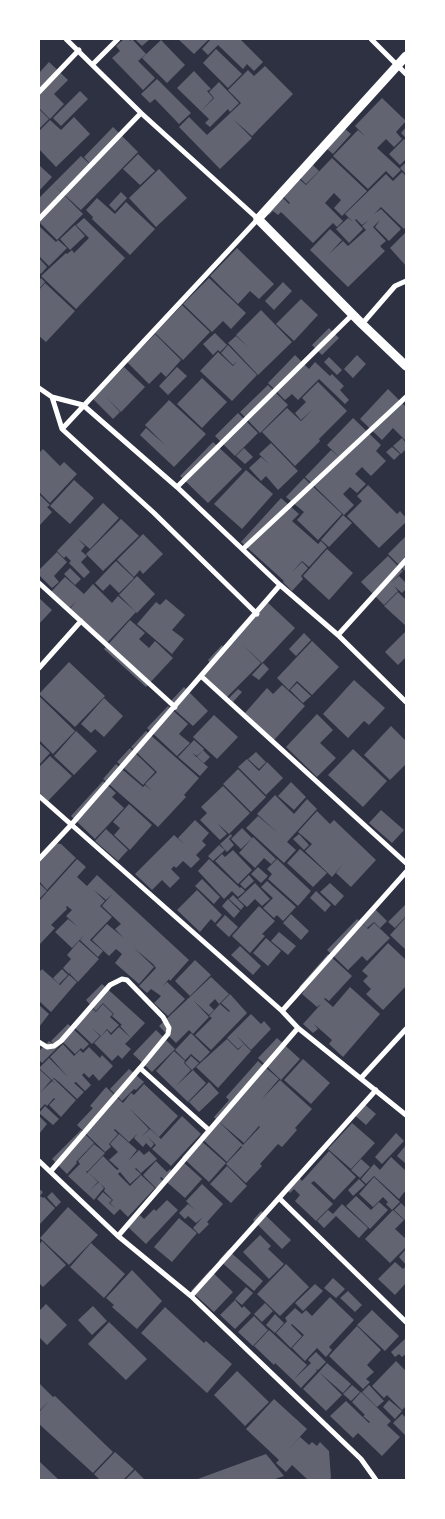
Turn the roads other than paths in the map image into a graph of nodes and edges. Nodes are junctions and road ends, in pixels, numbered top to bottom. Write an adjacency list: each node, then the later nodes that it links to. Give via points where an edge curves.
1 (66, 39): 4 (street)
2 (118, 39): 6 (street)
3 (371, 39): 7 (street)
4 (79, 50): 6 (street); 9 (street)
5 (406, 56): 7 (street)
6 (93, 64): 10 (street)
7 (398, 66): 8 (street); 12 (street)
8 (406, 74)
9 (39, 92)
10 (141, 113): 11 (street); 12 (street)
11 (39, 219)
12 (258, 219): 14 (street); 20 (street)
13 (406, 282): 15 (street, via 399,283)
14 (352, 315): 15 (street); 22 (street)
15 (362, 324): 16 (street)
16 (406, 366)
17 (39, 388): 18 (street)
18 (52, 397): 20 (street); 21 (street)
19 (406, 397): 23 (street)
20 (83, 405): 21 (street); 22 (street)
21 (62, 429): 27 (street, via 154,513)
22 (177, 487): 23 (street)
23 (242, 549): 26 (street)
24 (406, 560): 29 (street)
25 (39, 583): 28 (street)
26 (280, 585): 27 (street); 29 (street)
27 (256, 614): 31 (street)
28 (81, 621): 30 (street); 33 (street)
29 (338, 635): 32 (street)
30 (39, 668)
31 (202, 677): 33 (street); 37 (street)
32 (405, 699)
33 (175, 707): 35 (street)
34 (39, 796): 35 (street)
35 (71, 825): 36 (street); 39 (street)
36 (39, 859)
37 (406, 863)
38 (406, 875): 39 (street)
39 (282, 1011): 40 (street)
40 (298, 1028): 44 (street); 47 (street)
41 (406, 1028): 44 (street)
42 (39, 1042): 43 (street, via 47,1047 54,1046 110,985 117,980 127,980 164,1017 169,1028 168,1034)
43 (140, 1068): 47 (street); 49 (street)
44 (362, 1078): 45 (street)
45 (376, 1090): 46 (street); 50 (street)
46 (406, 1115)
47 (209, 1130): 51 (street)
48 (39, 1161): 49 (street)
49 (51, 1171): 51 (street)
50 (279, 1198): 52 (street); 53 (street)
51 (118, 1236): 52 (street)
52 (190, 1296): 54 (street, via 362,1459)
53 (406, 1322)
54 (376, 1480)

